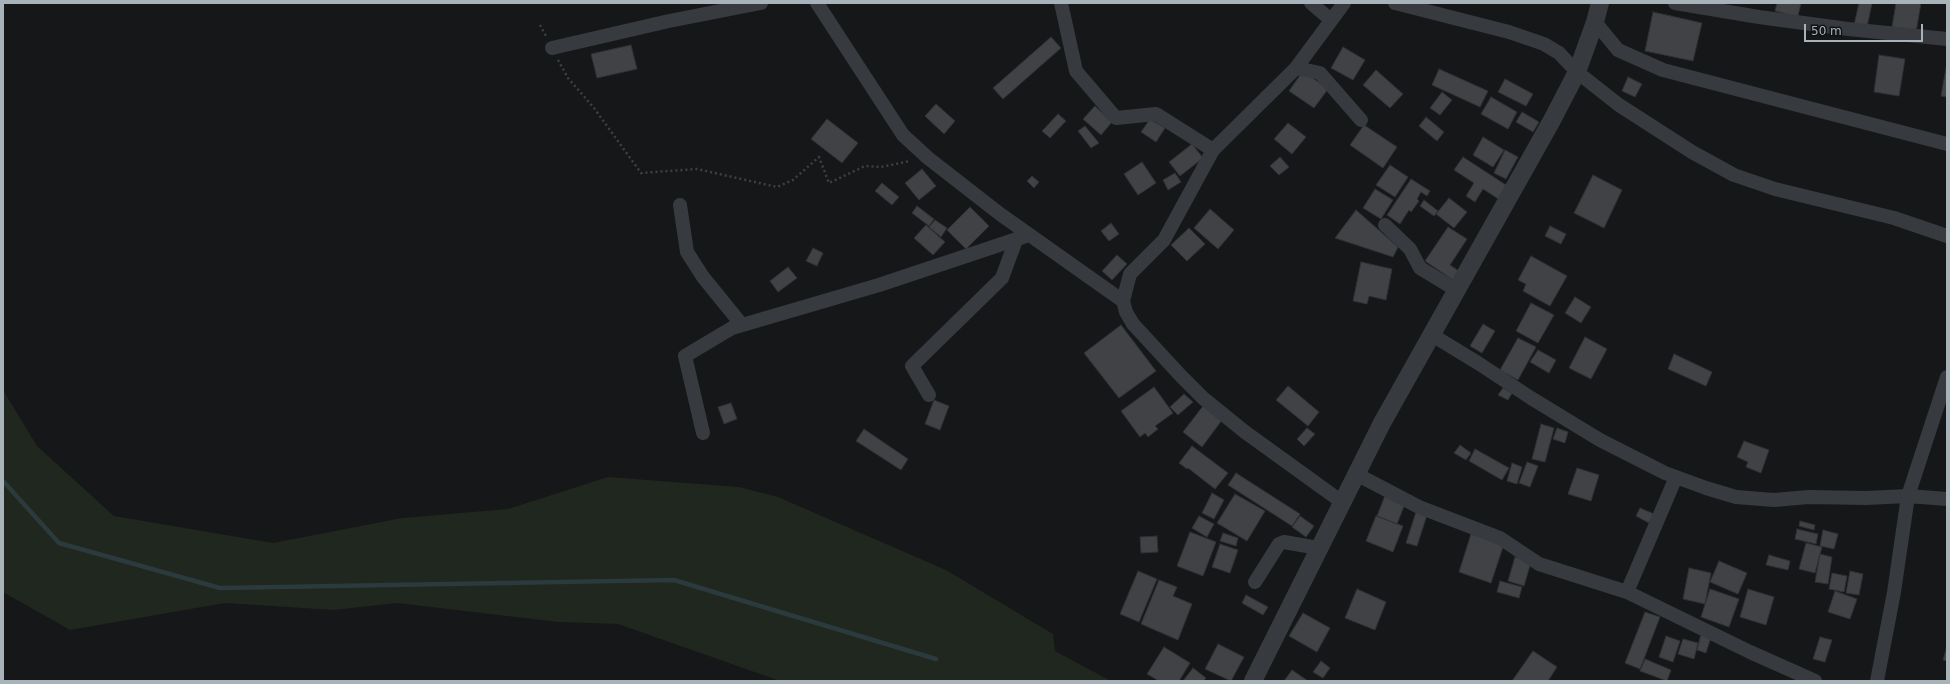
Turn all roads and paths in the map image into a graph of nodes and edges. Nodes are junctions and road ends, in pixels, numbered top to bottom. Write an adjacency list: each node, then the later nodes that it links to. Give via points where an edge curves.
1 (762, 3): 13 (street)
2 (817, 3): 19 (street, via 892,120)
3 (1061, 3): 18 (street, via 1076,71 1116,118 1156,114)
4 (1311, 3): 9 (street)
5 (1344, 3): 9 (street)
6 (1395, 3): 15 (street, via 1503,30 1544,44 1559,53)
7 (1600, 3): 10 (street)
8 (1675, 3): 12 (street, via 1848,29)
9 (1331, 20): 14 (street)
10 (1595, 22): 15 (street); 17 (street, via 1618,50 1663,70)
11 (540, 25): 13 (path)
12 (1947, 39)
13 (552, 48): 19 (path, via 568,78 594,108 641,173 697,169 777,187 793,180 819,157 829,183 865,166 881,167)
14 (1296, 68): 16 (street, via 1320,73); 18 (street)
15 (1577, 72): 23 (street, via 1651,127 1734,175 1775,189 1894,218); 25 (street)
16 (1361, 120)
17 (1947, 144)
18 (1213, 150): 26 (street, via 1164,240 1130,274)
19 (928, 158): 22 (street)
20 (680, 205): 27 (street, via 687,252 703,277)
21 (1385, 225): 25 (street, via 1410,249 1420,268)
22 (1029, 235): 24 (street); 26 (street)
23 (1947, 236)
24 (1016, 240): 27 (street, via 879,285); 30 (street, via 1002,278 912,366)
25 (1458, 291): 28 (street)
26 (1123, 301): 36 (street, via 1126,312 1134,324 1203,398 1245,432)
27 (742, 325): 31 (street, via 732,328 685,356)
28 (1432, 335): 32 (street, via 1382,423); 33 (street, via 1570,423 1646,464)
29 (1947, 377): 34 (street)
30 (929, 396)
31 (704, 433)
32 (1358, 475): 36 (street); 39 (street, via 1419,507 1500,538 1539,564)
33 (1676, 477): 34 (street, via 1736,497 1774,500); 39 (street)
34 (1908, 496): 35 (street); 42 (street, via 1894,592)
35 (1947, 499)
36 (1342, 502): 37 (street)
37 (1318, 548): 38 (street, via 1284,542 1280,544); 40 (street)
38 (1255, 582)
39 (1626, 592): 41 (street)
40 (1253, 681)
41 (1815, 681)
42 (1877, 681)

